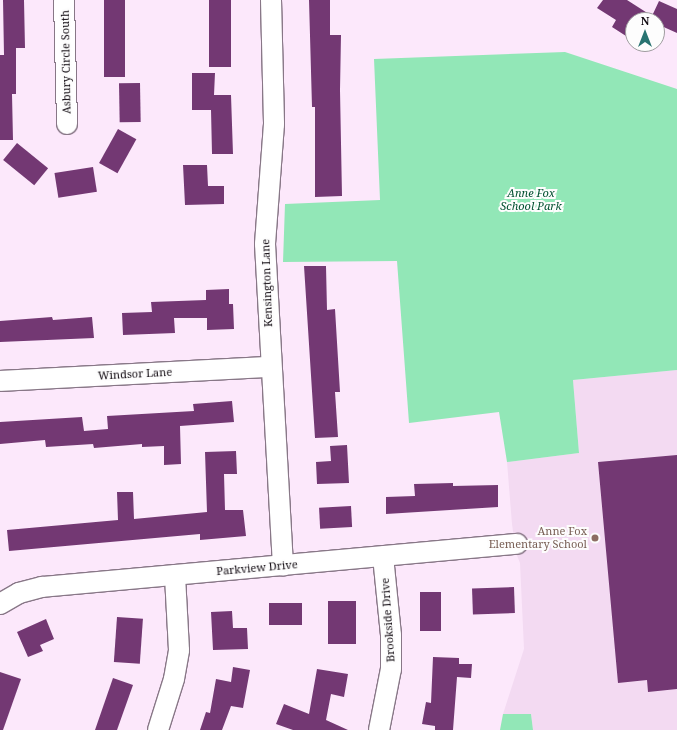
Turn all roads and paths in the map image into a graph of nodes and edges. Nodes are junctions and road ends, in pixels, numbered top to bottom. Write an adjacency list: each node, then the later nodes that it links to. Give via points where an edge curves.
1 (64, 0): 3 (street, Asbury Circle South)
2 (271, 0): 4 (street, Kensington Lane, via 274,124 265,244)
3 (67, 124)
4 (271, 367): 5 (street, Windsor Lane); 8 (street, Kensington Lane)
5 (0, 381)
6 (517, 544): 7 (street, Parkview Drive)
7 (383, 556): 8 (street, Parkview Drive); 12 (street, Brookside Drive, via 391,635 391,669)
8 (283, 565): 9 (street, Parkview Drive)
9 (175, 575): 10 (street, Parkview Drive, via 42,587 20,593); 11 (street, via 179,650 174,679)
10 (0, 604)
11 (158, 730)
12 (378, 730)

